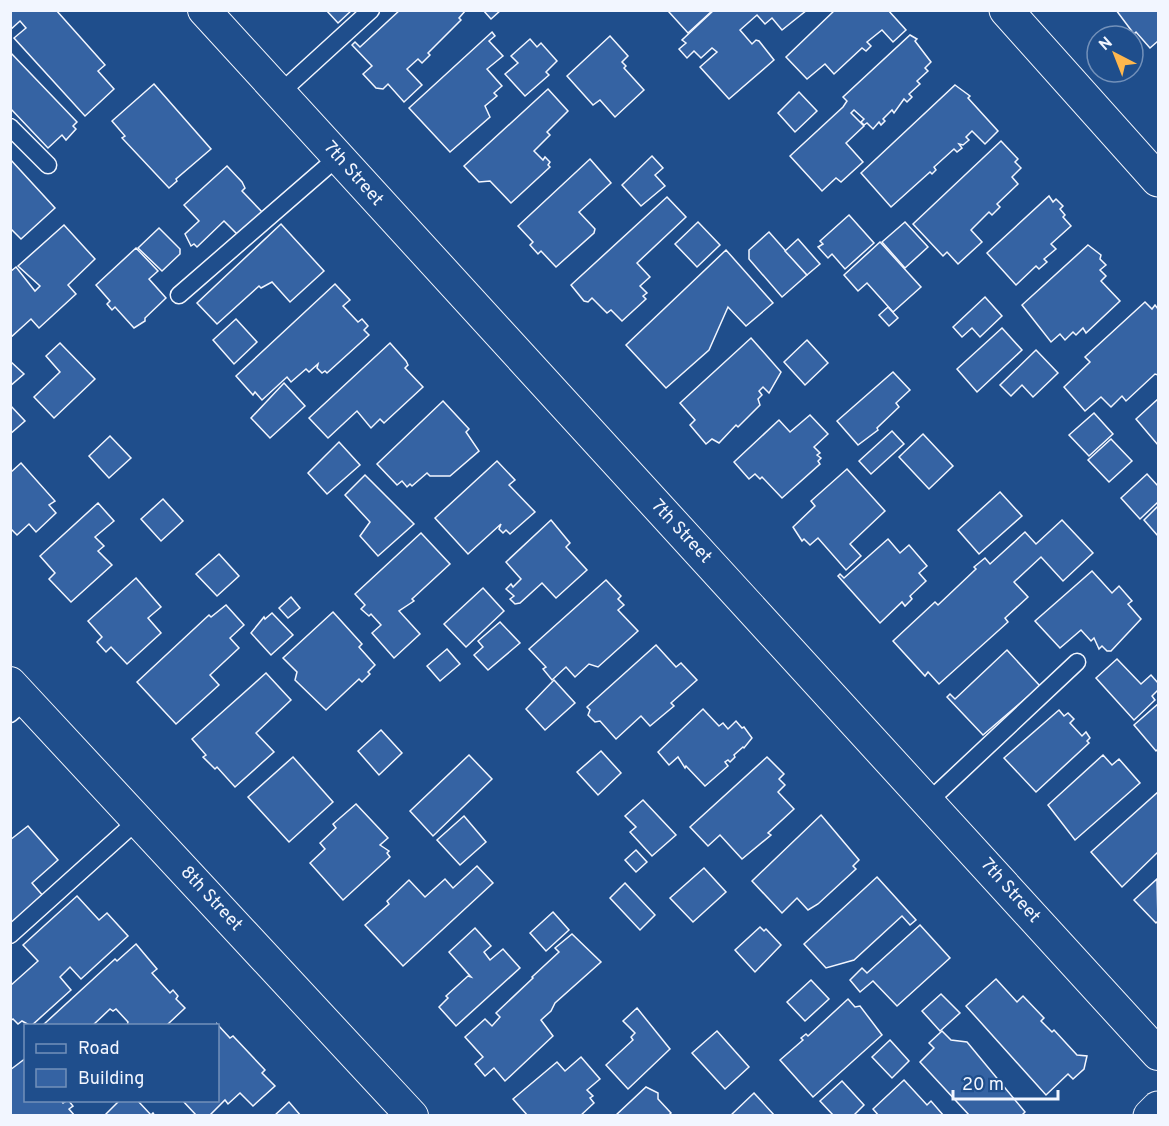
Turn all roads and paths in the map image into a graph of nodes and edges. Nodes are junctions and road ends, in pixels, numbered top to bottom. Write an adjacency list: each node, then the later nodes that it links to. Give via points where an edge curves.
1 (204, 10): 4 (street, 7th Street)
2 (371, 10): 4 (lane)
3 (1019, 14): 8 (street)
4 (279, 93): 6 (street, 7th Street)
5 (10, 127): 7 (lane)
6 (338, 157): 9 (lane); 12 (street, 7th Street)
7 (48, 165)
8 (1158, 180)
9 (179, 295)
10 (1077, 662): 12 (lane)
11 (16, 699): 13 (street, 8th Street)
12 (928, 802): 15 (street, 7th Street)
13 (138, 820): 14 (lane); 17 (street, 8th Street)
14 (10, 935)
15 (1158, 1054)
16 (1158, 1108): 18 (street)
17 (412, 1116)
18 (1150, 1116)

